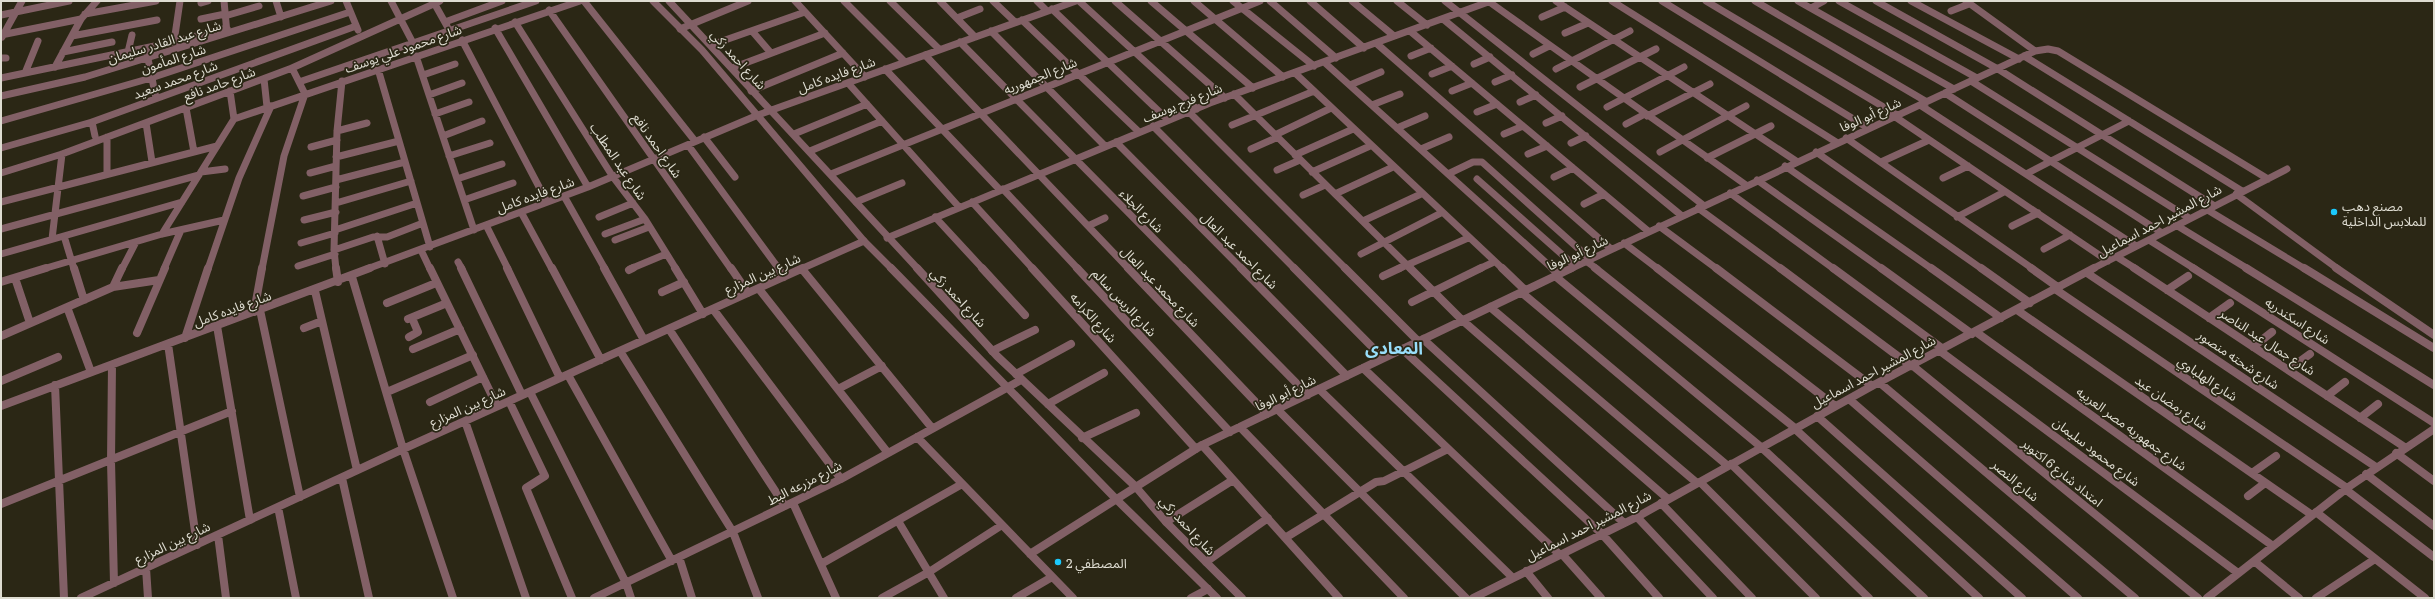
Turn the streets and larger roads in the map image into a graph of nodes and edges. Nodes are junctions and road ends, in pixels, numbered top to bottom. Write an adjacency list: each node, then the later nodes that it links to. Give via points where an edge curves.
1 (22, 1): 59 (street)
2 (69, 1): 59 (street)
3 (97, 1): 66 (street)
4 (156, 1): 66 (street)
5 (180, 1): 104 (street)
6 (208, 1): 49 (street)
7 (225, 1): 63 (street)
8 (276, 1): 67 (street)
9 (331, 1): 67 (street, شارع عبد القادر سليمان)
10 (346, 1): 60 (street)
11 (391, 1): 69 (street)
12 (502, 1): 51 (street)
13 (536, 1): 65 (street)
14 (580, 1): 56 (street, شارع محمود علي يوسف)
15 (584, 1): 254 (street)
16 (654, 1): 83 (street, شارع احمد زكي)
17 (669, 1): 79 (street, شارع احمد زكي)
18 (748, 1): 79 (street)
19 (795, 1): 61 (street)
20 (844, 1): 132 (street)
21 (890, 1): 114 (street)
22 (942, 1): 70 (street)
23 (993, 1): 75 (street)
24 (1037, 1): 57 (street)
25 (1076, 1): 57 (street, شارع فايده كامل); 116 (street)
26 (1115, 1): 102 (street)
27 (1151, 1): 84 (street)
28 (1194, 1): 72 (street)
29 (1233, 1): 53 (street)
30 (1260, 1): 53 (street, شارع الجمهوريه)
31 (1270, 1): 128 (street)
32 (1310, 1): 112 (street)
33 (1352, 1): 98 (street)
34 (1397, 1): 80 (street)
35 (1445, 1): 62 (street, امتداد شارع 6 اكتوبر)
36 (1489, 1): 62 (street, شارع فرج يوسف); 109 (street)
37 (1556, 1): 52 (street)
38 (1612, 1): 253 (street)
39 (1662, 1): 230 (street)
40 (1706, 1): 213 (street)
41 (1755, 1): 192 (street)
42 (1798, 1): 54 (street)
43 (1824, 1): 54 (street)
44 (1840, 1): 161 (street)
45 (1876, 1): 144 (street)
46 (1911, 1): 130 (street)
47 (436, 2): 69 (street, شارع حامد نافع); 76 (street)
48 (1968, 2): 58 (street); 117 (street)
49 (201, 3)
50 (259, 6): 63 (street)
51 (488, 6): 65 (street); 76 (street)
52 (1564, 7): 68 (street); 78 (street)
53 (1242, 8): 72 (street, شارع الجمهوريه); 137 (street)
54 (1811, 8): 173 (street)
55 (980, 9): 70 (street)
56 (549, 10): 77 (street, شارع محمود علي يوسف); 277 (street, شارع احمد نافع)
57 (1050, 10): 75 (street, شارع فايده كامل); 133 (street)
58 (1951, 11)
59 (16, 12): 64 (street); 94 (street)
60 (350, 12): 81 (street); 158 (street, شارع المأمون)
61 (806, 12): 87 (street); 91 (street)
62 (1461, 12): 73 (street, شارع فرج يوسف); 337 (street, امتداد شارع 6 اكتوبر)
63 (225, 14): 71 (street); 85 (street)
64 (1, 15)
65 (494, 15): 86 (street)
66 (83, 16): 94 (street); 95 (street)
67 (281, 17): 85 (street, شارع عبد القادر سليمان)
68 (1542, 17)
69 (399, 18): 96 (street, شارع حامد نافع); 106 (street)
70 (956, 18): 97 (street)
71 (201, 19)
72 (1215, 19): 84 (street, شارع الجمهوريه); 156 (street)
73 (1443, 19): 80 (street, شارع فرج يوسف); 126 (street)
74 (157, 20): 95 (street)
75 (1019, 21): 88 (street, شارع فايده كامل); 149 (street)
76 (445, 22): 86 (street)
77 (515, 22): 82 (street, شارع محمود علي يوسف); 301 (street, شارع عبد المطلب)
78 (1588, 23): 92 (street); 100 (street)
79 (691, 24): 83 (street); 108 (street, شارع احمد زكي)
80 (1427, 25): 89 (street, شارع فرج يوسف)
81 (356, 26): 96 (street); 186 (street, شارع محمد سعيد)
82 (495, 28): 99 (street, شارع محمود علي يوسف); 316 (street)
83 (680, 29): 207 (street, شارع احمد زكي, via 702,50)
84 (1186, 30): 102 (street, شارع الجمهوريه); 172 (street)
85 (227, 31): 104 (street); 127 (street, شارع عبد القادر سليمان)
86 (450, 31): 106 (street)
87 (752, 31): 108 (street); 120 (street)
88 (991, 31): 97 (street, شارع فايده كامل); 170 (street)
89 (1410, 31): 98 (street, شارع فرج يوسف); 113 (street)
90 (1630, 31): 100 (street)
91 (825, 33): 120 (street); 121 (street)
92 (1565, 33)
93 (132, 35): 119 (street)
94 (2, 36)
95 (72, 36): 118 (street)
96 (361, 36): 141 (street, شارع حامد نافع)
97 (976, 36): 105 (street, شارع فايده كامل)
98 (1394, 36): 107 (street, شارع فرج يوسف)
99 (462, 40): 125 (street, شارع محمود علي يوسف); 331 (street)
100 (1613, 40): 129 (street); 131 (street)
101 (38, 41): 148 (street)
102 (1159, 41): 116 (street, شارع الجمهوريه); 188 (street)
103 (112, 42): 118 (street)
104 (174, 42): 111 (street)
105 (960, 42): 114 (street, شارع فايده كامل); 187 (street, شارع الجلاء)
106 (413, 43): 110 (street)
107 (1376, 43): 112 (street, شارع فرج يوسف); 385 (street)
108 (711, 46): 142 (street, شارع احمد زكي)
109 (1549, 46): 122 (street); 131 (street)
110 (403, 47): 125 (street); 163 (street)
111 (147, 48): 119 (street); 127 (street)
112 (1364, 48): 128 (street, شارع فرج يوسف)
113 (1431, 48): 124 (street); 138 (street)
114 (939, 49): 123 (street, شارع فايده كامل)
115 (1656, 50): 129 (street)
116 (1134, 51): 133 (street, شارع الجمهوريه); 201 (street)
117 (2035, 51): 130 (street, شارع أبو الوفا); 307 (street, via 2048,49 2058,52)
118 (63, 52): 139 (street)
119 (128, 52): 139 (street)
120 (771, 53): 142 (street)
121 (843, 54): 155 (street); 174 (street)
122 (1533, 54)
123 (925, 55): 132 (street, شارع فايده كامل); 205 (street)
124 (1411, 56)
125 (412, 57): 145 (street, شارع محمود علي يوسف); 152 (street)
126 (1490, 57): 136 (street); 153 (street)
127 (147, 58): 158 (street); 185 (street, شارع عبد القادر سليمان, via 84,77)
128 (1336, 58): 134 (street, شارع فرج يوسف)
129 (1640, 58): 154 (street); 160 (street)
130 (2021, 58): 144 (street, شارع أبو الوفا); 219 (street)
131 (1571, 61): 143 (street); 160 (street)
132 (905, 62): 146 (street, شارع فايده كامل)
133 (1107, 62): 149 (street, شارع الجمهوريه); 215 (street)
134 (1324, 62): 137 (street, شارع فرج يوسف); 169 (street)
135 (455, 64): 152 (street)
136 (1474, 64)
137 (1314, 66): 150 (street, شارع فرج يوسف)
138 (1452, 66): 151 (street); 167 (street)
139 (54, 67): 148 (street)
140 (1684, 67): 154 (street)
141 (292, 68): 159 (street, شارع حامد نافع); 163 (street)
142 (732, 68): 174 (street, شارع احمد زكي)
143 (1556, 68)
144 (1998, 68): 161 (street, شارع أبو الوفا); 238 (street)
145 (378, 69): 162 (street, شارع محمود علي يوسف); 250 (street)
146 (885, 69): 155 (street, شارع فايده كامل); 231 (street, شارع الريس سالم)
147 (1381, 72): 169 (street)
148 (25, 73): 157 (street)
149 (1077, 73): 170 (street, شارع الجمهوريه); 234 (street)
150 (1295, 73): 156 (street, شارع فرج يوسف); 176 (street)
151 (1432, 74)
152 (423, 75): 183 (street)
153 (1512, 75): 164 (street); 184 (street)
154 (1667, 76): 178 (street); 189 (street)
155 (865, 77): 166 (street, شارع فايده كامل)
156 (1283, 77): 172 (street, شارع فرج يوسف)
157 (1, 78)
158 (151, 78): 186 (street); 216 (street, شارع المأمون)
159 (264, 79): 175 (street, شارع حامد نافع); 196 (street)
160 (1596, 79): 171 (street); 189 (street)
161 (1974, 80): 173 (street, شارع أبو الوفا); 263 (street)
162 (342, 81): 180 (street, شارع محمود علي يوسف); 233 (street)
163 (299, 82): 180 (street)
164 (1495, 82)
165 (462, 83): 183 (street)
166 (848, 83): 193 (street); 202 (street, شارع فايده كامل)
167 (1472, 83): 177 (street); 194 (street)
168 (1710, 84): 178 (street)
169 (1350, 85): 195 (street)
170 (1046, 86): 187 (street, شارع الجمهوريه); 258 (street)
171 (1580, 87)
172 (1253, 88): 181 (street, شارع فرج يوسف)
173 (1954, 89): 179 (street, شارع أبو الوفا)
174 (750, 90): 202 (street, شارع احمد زكي)
175 (230, 91): 199 (street, شارع حامد نافع); 214 (street)
176 (1314, 91): 200 (street); 208 (street)
177 (1452, 91)
178 (1692, 93): 209 (street); 212 (street)
179 (1945, 93): 192 (street, شارع أبو الوفا); 278 (street)
180 (305, 94): 196 (street, شارع محمود علي يوسف); 435 (street, via 284,156)
181 (1234, 94): 188 (street, شارع فرج يوسف); 208 (street)
182 (1400, 94): 195 (street)
183 (429, 95): 206 (street)
184 (1536, 95): 191 (street); 211 (street)
185 (1, 96)
186 (156, 98): 220 (street, شارع محمد سعيد)
187 (1016, 98): 205 (street, شارع الجمهوريه); 276 (street, شارع الجلاء)
188 (1225, 98): 201 (street, شارع فرج يوسف)
189 (1623, 98): 197 (street); 209 (street)
190 (468, 102): 206 (street)
191 (1520, 102)
192 (1924, 103): 213 (street, شارع أبو الوفا); 300 (street)
193 (867, 104): 218 (street); 235 (street)
194 (1496, 104): 204 (street); 227 (street)
195 (1372, 105): 229 (street)
196 (269, 106): 214 (street, شارع محمود علي يوسف); 352 (street)
197 (1607, 106)
198 (1746, 106): 212 (street)
199 (186, 108): 221 (street, شارع حامد نافع); 267 (street)
200 (1331, 108): 232 (street); 241 (street)
201 (1197, 109): 203 (street, شارع فرج يوسف)
202 (771, 110): 207 (street, شارع فايده كامل); 235 (street, شارع احمد زكي)
203 (1188, 112): 215 (street, شارع فرج يوسف); 456 (street)
204 (1477, 112)
205 (980, 113): 231 (street, شارع الجمهوريه); 298 (street)
206 (436, 114): 240 (street)
207 (758, 115): 244 (street, شارع فايده كامل); 378 (street, شارع احمد زكي)
208 (1255, 115): 224 (street); 241 (street)
209 (1646, 115): 225 (street); 248 (street)
210 (1425, 116): 229 (street)
211 (1562, 116): 222 (street); 242 (street)
212 (1728, 116): 237 (street); 248 (street)
213 (1896, 116): 230 (street, شارع أبو الوفا); 249 (street)
214 (234, 119): 257 (street)
215 (1168, 120): 226 (street, شارع فرج يوسف)
216 (1, 121)
217 (482, 121): 240 (street)
218 (882, 121): 256 (street); 266 (street)
219 (2129, 121): 238 (street); 320 (street)
220 (92, 122): 239 (street); 262 (street, شارع محمد سعيد)
221 (146, 123): 243 (street, شارع حامد نافع); 280 (street)
222 (1546, 123)
223 (368, 124): 233 (street)
224 (1232, 124)
225 (1626, 124)
226 (1153, 126): 234 (street, شارع فرج يوسف); 469 (street)
227 (1523, 126): 236 (street); 260 (street)
228 (1771, 126): 237 (street)
229 (1397, 128): 265 (street)
230 (1868, 128): 246 (street, شارع أبو الوفا)
231 (942, 129): 256 (street, شارع الجمهوريه); 317 (street, شارع الريس سالم)
232 (1353, 129): 259 (street); 274 (street)
233 (337, 131): 247 (street)
234 (1139, 132): 252 (street, شارع فرج يوسف)
235 (794, 134): 266 (street, شارع احمد زكي)
236 (1504, 134)
237 (1755, 134): 275 (street); 279 (street)
238 (2102, 135): 263 (street); 338 (street)
239 (95, 136)
240 (442, 136): 272 (street)
241 (1277, 136): 264 (street); 274 (street)
242 (1586, 136): 255 (street); 345 (street)
243 (107, 137): 270 (street, شارع حامد نافع); 295 (street)
244 (704, 137): 254 (street, شارع فايده كامل); 302 (street)
245 (1449, 137): 265 (street)
246 (1846, 138): 253 (street, شارع أبو الوفا); 282 (street, شارع الهلباوي)
247 (337, 140): 261 (street); 273 (street)
248 (1682, 140): 268 (street); 275 (street)
249 (1929, 140): 282 (street); 286 (street)
250 (399, 141): 273 (street); 281 (street)
251 (490, 142): 272 (street)
252 (1116, 142): 258 (street, شارع فرج يوسف); 479 (street, شارع احمد عبد العال)
253 (1836, 142): 269 (street, شارع أبو الوفا)
254 (692, 143): 277 (street, شارع فايده كامل); 409 (street)
255 (1571, 143)
256 (903, 145): 297 (street, شارع الجمهوريه); 339 (street)
257 (217, 146): 267 (street); 296 (street)
258 (1105, 146): 276 (street, شارع فرج يوسف)
259 (1370, 146): 287 (street); 292 (street)
260 (1547, 146): 271 (street); 288 (street)
261 (311, 147)
262 (1, 148)
263 (2076, 148): 278 (street); 350 (street)
264 (1250, 149)
265 (1421, 149): 299 (street)
266 (810, 151): 297 (street, شارع احمد زكي)
267 (194, 152): 280 (street)
268 (1660, 152)
269 (1816, 152): 279 (street, شارع أبو الوفا); 429 (street)
270 (62, 154): 293 (street, شارع حامد نافع); 315 (street)
271 (1528, 154)
272 (449, 156): 305 (street)
273 (336, 157): 284 (street)
274 (1298, 158): 291 (street); 292 (street)
275 (1707, 158): 314 (street)
276 (1075, 159): 298 (street, شارع فرج يوسف); 492 (street, شارع الجلاء)
277 (654, 160): 301 (street, شارع فايده كامل); 424 (street, شارع احمد نافع)
278 (2050, 160): 300 (street); 367 (street)
279 (1796, 161): 285 (street, شارع أبو الوفا)
280 (152, 162): 295 (street)
281 (405, 162): 309 (street); 312 (street)
282 (1881, 162): 346 (street, شارع الهلباوي)
283 (502, 164): 305 (street)
284 (336, 166): 294 (street); 312 (street)
285 (1785, 166): 308 (street, شارع أبو الوفا); 438 (street)
286 (1968, 166): 304 (street); 318 (street)
287 (1393, 167): 321 (street); 322 (street)
288 (1573, 168): 303 (street); 323 (street)
289 (225, 169): 296 (street)
290 (2287, 169): 307 (street, شارع المشير احمد اسماعيل)
291 (1277, 170)
292 (1312, 172): 313 (street)
293 (1, 173)
294 (310, 173)
295 (107, 174): 315 (street)
296 (200, 174): 329 (street); 344 (street)
297 (831, 174): 332 (street, شارع احمد زكي)
298 (1038, 174): 317 (street, شارع فرج يوسف); 358 (street, شارع محمد عبد العال)
299 (1448, 174): 393 (street, via 1473,162 1482,162); 405 (street)
300 (2026, 174): 383 (street)
301 (614, 177): 316 (street, شارع فايده كامل); 335 (street, شارع عبد المطلب)
302 (735, 177)
303 (1554, 177)
304 (1943, 178)
305 (457, 179): 327 (street)
306 (1477, 179): 401 (street)
307 (2268, 179): 320 (street, شارع المشير احمد اسماعيل)
308 (1757, 180): 314 (street, شارع أبو الوفا); 450 (street, شارع جمهوريه مصر العربيه)
309 (411, 181): 330 (street); 334 (street)
310 (902, 182): 332 (street)
311 (513, 183): 327 (street)
312 (336, 184): 325 (street); 330 (street)
313 (1325, 185): 321 (street); 324 (street)
314 (1746, 185): 319 (street, شارع أبو الوفا)
315 (58, 187): 328 (street); 344 (street)
316 (588, 187): 326 (street, شارع فايده كامل)
317 (1002, 190): 333 (street, شارع فرج يوسف); 514 (street, شارع الريس سالم)
318 (2004, 192): 343 (street); 346 (street)
319 (1730, 193): 337 (street, شارع أبو الوفا); 463 (street, شارع محمود سليمان)
320 (2239, 193): 338 (street, شارع المشير احمد اسماعيل); 451 (street, via 2341,272)
321 (1335, 194): 354 (street)
322 (1421, 194): 342 (street); 354 (street)
323 (1604, 194): 336 (street); 366 (street)
324 (1303, 195)
325 (303, 196)
326 (564, 196): 331 (street, شارع فايده كامل); 455 (street)
327 (464, 200): 364 (street)
328 (1, 202)
329 (182, 202): 368 (street); 371 (street)
330 (336, 202): 340 (street)
331 (547, 202): 341 (street, شارع فايده كامل)
332 (856, 202): 373 (street, شارع احمد زكي)
333 (972, 202): 339 (street, شارع فرج يوسف); 518 (street, شارع الكرامه)
334 (417, 203): 355 (street); 365 (street)
335 (633, 203): 347 (street); 351 (street, شارع عبد المطلب)
336 (1584, 204)
337 (1701, 207): 345 (street, شارع أبو الوفا); 473 (street, امتداد شارع 6 اكتوبر)
338 (2210, 207): 350 (street, شارع المشير احمد اسماعيل); 460 (street)
339 (959, 208): 348 (street, شارع فرج يوسف)
340 (336, 212): 353 (street); 365 (street)
341 (522, 212): 356 (street, شارع فايده كامل); 470 (street)
342 (1441, 213): 374 (street); 380 (street)
343 (2038, 213): 360 (street); 370 (street)
344 (55, 214): 362 (street); 375 (street)
345 (1682, 216): 359 (street, شارع أبو الوفا)
346 (1957, 216): 417 (street, شارع الهلباوي)
347 (599, 217)
348 (935, 217): 373 (street, شارع فرج يوسف); 437 (street)
349 (1106, 218): 358 (street)
350 (2189, 218): 357 (street, شارع المشير احمد اسماعيل)
351 (645, 219): 361 (street, شارع عبد المطلب); 369 (street)
352 (224, 220): 363 (street); 454 (street)
353 (304, 220)
354 (1362, 221): 380 (street)
355 (423, 223): 372 (street, via 387,237); 384 (street)
356 (486, 225): 364 (street, شارع فايده كامل); 478 (street)
357 (2176, 225): 367 (street, شارع المشير احمد اسماعيل); 486 (street)
358 (1088, 226): 505 (street, شارع محمد عبد العال)
359 (1660, 226): 366 (street, شارع أبو الوفا); 484 (street, شارع النصر)
360 (2012, 226)
361 (649, 227): 376 (street); 390 (street, شارع عبد المطلب)
362 (1, 229)
363 (181, 230): 368 (street); 411 (street)
364 (474, 230): 384 (street, شارع فايده كامل)
365 (335, 231): 381 (street); 388 (street)
366 (1648, 231): 382 (street, شارع أبو الوفا)
367 (2162, 233): 377 (street, شارع المشير احمد اسماعيل)
368 (162, 234): 379 (street)
369 (605, 234)
370 (2070, 235): 386 (street); 395 (street)
371 (64, 236): 375 (street); 394 (street)
372 (377, 236): 388 (street); 398 (street)
373 (887, 238): 465 (street, شارع احمد زكي)
374 (1468, 238): 397 (street); 400 (street)
375 (52, 239): 389 (street)
376 (615, 240)
377 (2149, 240): 383 (street, شارع المشير احمد اسماعيل); 509 (street, شارع اسكندريه)
378 (864, 241): 402 (street, شارع بين المزارع); 487 (street, شارع احمد زكي)
379 (136, 242): 394 (street); 416 (street)
380 (1383, 242): 391 (street); 400 (street)
381 (301, 243)
382 (1624, 243): 385 (street, شارع أبو الوفا); 501 (street)
383 (2136, 246): 392 (street, شارع المشير احمد اسماعيل)
384 (430, 247): 387 (street, شارع فايده كامل)
385 (1611, 249): 393 (street, شارع أبو الوفا)
386 (2044, 249)
387 (421, 250): 398 (street, شارع فايده كامل); 415 (street)
388 (334, 252): 399 (street); 413 (street)
389 (1, 254)
390 (666, 254): 403 (street); 414 (street, شارع عبد المطلب)
391 (1361, 254)
392 (2117, 257): 395 (street, شارع المشير احمد اسماعيل); 419 (street, شارع جمال عبد الناصر)
393 (1588, 260): 401 (street, شارع أبو الوفا); 512 (street)
394 (72, 261): 410 (street); 425 (street)
395 (2108, 261): 404 (street, شارع المشير احمد اسماعيل)
396 (458, 262): 491 (street)
397 (1494, 262): 421 (street); 423 (street)
398 (385, 264): 408 (street, شارع فايده كامل)
399 (298, 266)
400 (1407, 266): 406 (street); 423 (street)
401 (1576, 266): 405 (street, شارع أبو الوفا)
402 (802, 269): 409 (street, شارع بين المزارع); 472 (street)
403 (629, 270)
404 (2087, 273): 417 (street, شارع المشير احمد اسماعيل); 528 (street, شارع شحته منصور)
405 (1557, 275): 421 (street, شارع أبو الوفا); 519 (street)
406 (1383, 276)
407 (2188, 276): 419 (street)
408 (352, 277): 413 (street, شارع فايده كامل); 490 (street)
409 (784, 277): 418 (street, شارع بين المزارع)
410 (15, 278): 412 (street); 442 (street)
411 (159, 280): 416 (street); 449 (street)
412 (1, 282)
413 (338, 282): 420 (street, شارع فايده كامل)
414 (684, 282): 422 (street); 436 (street, شارع عبد المطلب)
415 (436, 283): 427 (street); 428 (street)
416 (113, 287): 425 (street)
417 (2057, 288): 429 (street, شارع المشير احمد اسماعيل); 542 (street, شارع الهلباوي)
418 (758, 289): 424 (street, شارع بين المزارع); 488 (street)
419 (2167, 290): 439 (street, شارع جمال عبد الناصر)
420 (315, 291): 435 (street, شارع فايده كامل); 441 (street)
421 (1523, 291): 431 (street, شارع أبو الوفا); 527 (street)
422 (662, 292)
423 (1433, 292): 426 (street); 440 (street)
424 (748, 293): 433 (street, شارع بين المزارع)
425 (84, 300): 432 (street)
426 (1412, 302)
427 (387, 303)
428 (447, 303): 445 (street); 453 (street, via 410,319 418,332)
429 (2030, 303): 434 (street, شارع المشير احمد اسماعيل)
430 (2230, 303): 439 (street)
431 (1490, 307): 440 (street, شارع أبو الوفا); 538 (street)
432 (67, 308): 442 (street); 476 (street)
433 (713, 309): 436 (street, شارع بين المزارع); 534 (street)
434 (2017, 310): 438 (street, شارع المشير احمد اسماعيل); 531 (street, شارع رمضان عيد)
435 (257, 311): 443 (street, شارع فايده كامل); 545 (street)
436 (703, 314): 446 (street, شارع بين المزارع)
437 (1025, 315)
438 (2001, 318): 450 (street, شارع المشير احمد اسماعيل)
439 (2209, 318): 459 (street, شارع جمال عبد الناصر)
440 (1462, 320): 456 (street, شارع أبو الوفا); 547 (street)
441 (322, 321): 444 (street); 529 (street)
442 (30, 323): 452 (street)
443 (217, 326): 454 (street, شارع فايده كامل); 503 (street)
444 (304, 328)
445 (460, 329): 461 (street); 467 (street)
446 (669, 329): 455 (street, شارع بين المزارع); 549 (street)
447 (1035, 330): 465 (street)
448 (2272, 332): 459 (street)
449 (137, 333)
450 (1974, 333): 463 (street, شارع المشير احمد اسماعيل); 566 (street, شارع جمهوريه مصر العربيه)
451 (2434, 335)
452 (1, 336)
453 (409, 337)
454 (185, 338): 457 (street, شارع فايده كامل)
455 (644, 340): 464 (street, شارع بين المزارع)
456 (1421, 340): 462 (street, شارع أبو الوفا); 558 (street)
457 (168, 344): 471 (street, شارع فايده كامل); 513 (street)
458 (1071, 344): 481 (street, شارع مزرعه البط)
459 (2252, 347): 475 (street, شارع جمال عبد الناصر)
460 (2434, 348)
461 (413, 349)
462 (1402, 349): 469 (street, شارع أبو الوفا); 562 (street)
463 (1942, 350): 473 (street, شارع المشير احمد اسماعيل); 578 (street, شارع محمود سليمان)
464 (620, 351): 470 (street, شارع بين المزارع); 561 (street)
465 (992, 351): 481 (street, شارع احمد زكي)
466 (2310, 354): 475 (street)
467 (473, 356): 480 (street); 490 (street)
468 (58, 357): 482 (street)
469 (1383, 358): 474 (street, شارع أبو الوفا)
470 (601, 360): 478 (street, شارع بين المزارع)
471 (112, 365): 476 (street, شارع فايده كامل); 526 (street)
472 (882, 366): 488 (street); 511 (street)
473 (1912, 366): 484 (street, شارع المشير احمد اسماعيل); 622 (street, امتداد شارع 6 اكتوبر)
474 (1363, 368): 479 (street, شارع أبو الوفا); 522 (street)
475 (2288, 370): 493 (street, شارع جمال عبد الناصر)
476 (91, 372): 485 (street, شارع فايده كامل)
477 (1104, 373): 497 (street)
478 (564, 376): 491 (street, شارع بين المزارع); 570 (street)
479 (1347, 376): 489 (street, شارع أبو الوفا)
480 (483, 377): 496 (street); 500 (street)
481 (1019, 377): 487 (street, شارع مزرعه البط); 497 (street, شارع احمد زكي)
482 (1, 381)
483 (2345, 382): 493 (street)
484 (1876, 384): 494 (street, شارع المشير احمد اسماعيل); 621 (street, شارع النصر)
485 (55, 385): 499 (street, شارع فايده كامل); 536 (street)
486 (2434, 385)
487 (1008, 387): 511 (street, شارع مزرعه البط); 546 (street, شارع احمد زكي)
488 (838, 389): 523 (street)
489 (1318, 390): 492 (street, شارع أبو الوفا); 530 (street)
490 (387, 392): 521 (street)
491 (526, 394): 495 (street, شارع بين المزارع); 582 (street)
492 (1308, 395): 502 (street, شارع أبو الوفا)
493 (2327, 396): 507 (street, شارع جمال عبد الناصر)
494 (1850, 399): 501 (street, شارع المشير احمد اسماعيل); 620 (street)
495 (509, 401): 500 (street, شارع بين المزارع); 593 (street, via 545,476 526,488)
496 (430, 402)
497 (1048, 404): 517 (street, شارع احمد زكي)
498 (2378, 404): 507 (street)
499 (1, 406)
500 (497, 406): 508 (street, شارع بين المزارع)
501 (1836, 406): 506 (street, شارع المشير احمد اسماعيل)
502 (1277, 409): 505 (street, شارع أبو الوفا); 543 (street)
503 (232, 412): 513 (street); 555 (street)
504 (1136, 413): 517 (street)
505 (1267, 414): 510 (street, شارع أبو الوفا)
506 (1817, 416): 512 (street, شارع المشير احمد اسماعيل); 619 (street)
507 (2360, 418): 520 (street, شارع جمال عبد الناصر)
508 (465, 421): 521 (street, شارع بين المزارع); 592 (street)
509 (2434, 423)
510 (1240, 427): 514 (street, شارع أبو الوفا); 552 (street)
511 (932, 428): 516 (street, شارع مزرعه البط)
512 (1794, 428): 519 (street, شارع المشير احمد اسماعيل); 618 (street)
513 (181, 432): 526 (street); 565 (street)
514 (1230, 432): 518 (street, شارع أبو الوفا)
515 (2433, 432): 520 (street)
516 (917, 437): 523 (street, شارع مزرعه البط); 540 (street)
517 (1082, 438): 541 (street, شارع احمد زكي)
518 (1199, 447): 535 (street, شارع الكرامه); 541 (street, شارع أبو الوفا)
519 (1761, 447): 527 (street, شارع المشير احمد اسماعيل); 617 (street)
520 (2406, 448): 524 (street)
521 (403, 449): 529 (street, شارع بين المزارع); 591 (street)
522 (1448, 449): 530 (street); 568 (street)
523 (888, 453): 534 (street, شارع مزرعه البط)
524 (2396, 453): 528 (street); 537 (street)
525 (2276, 456): 531 (street)
526 (111, 461): 536 (street); 581 (street)
527 (1729, 465): 538 (street, شارع المشير احمد اسماعيل); 616 (street)
528 (2376, 468): 532 (street)
529 (357, 470): 533 (street, شارع بين المزارع)
530 (1402, 471): 543 (street); 580 (street)
531 (2252, 473): 539 (street, شارع رمضان عيد)
532 (2366, 474): 542 (street); 560 (street)
533 (342, 478): 545 (street, شارع بين المزارع); 590 (street)
534 (841, 479): 549 (street, شارع مزرعه البط)
535 (1233, 480): 554 (street, شارع الكرامه); 557 (street)
536 (59, 481): 548 (street); 585 (street)
537 (2434, 481)
538 (1699, 482): 547 (street, شارع المشير احمد اسماعيل); 615 (street)
539 (2265, 483): 544 (street); 551 (street, شارع رمضان عيد)
540 (962, 484): 556 (street); 559 (street)
541 (1135, 486): 546 (street, شارع أبو الوفا); 557 (street, شارع احمد زكي)
542 (2346, 489): 551 (street); 569 (street, شارع الهلباوي)
543 (1360, 492): 552 (street); 608 (street)
544 (2248, 496)
545 (300, 497): 550 (street, شارع بين المزارع)
546 (1116, 499): 567 (street, شارع أبو الوفا); 583 (street, شارع احمد زكي)
547 (1665, 501): 553 (street, شارع المشير احمد اسماعيل); 614 (street)
548 (1, 504)
549 (789, 505): 561 (street, شارع مزرعه البط); 574 (street)
550 (278, 507): 555 (street, شارع بين المزارع); 589 (street)
551 (2314, 514): 566 (street); 571 (street, شارع رمضان عيد)
552 (1325, 515): 564 (street); 607 (street)
553 (1637, 517): 558 (street, شارع المشير احمد اسماعيل); 613 (street)
554 (1268, 518): 564 (street, شارع الكرامه); 573 (street)
555 (250, 520): 563 (street, شارع بين المزارع)
556 (898, 521): 574 (street); 577 (street)
557 (1166, 522): 573 (street, شارع احمد زكي)
558 (1624, 523): 562 (street, شارع المشير احمد اسماعيل)
559 (1002, 525): 567 (street); 577 (street)
560 (2434, 526)
561 (732, 532): 570 (street, شارع مزرعه البط); 597 (street)
562 (1602, 534): 568 (street, شارع المشير احمد اسماعيل); 612 (street)
563 (218, 535): 565 (street, شارع بين المزارع); 588 (street)
564 (1285, 538): 606 (street, شارع الكرامه)
565 (197, 545): 575 (street, شارع بين المزارع)
566 (2273, 546): 572 (street)
567 (1030, 554): 579 (street)
568 (1561, 554): 576 (street, شارع المشير احمد اسماعيل); 611 (street)
569 (2434, 557)
570 (676, 559): 582 (street, شارع مزرعه البط); 596 (street)
571 (2375, 559): 624 (street); 625 (street, شارع رمضان عيد)
572 (2254, 561): 578 (street); 623 (street)
573 (1206, 562): 605 (street, شارع احمد زكي)
574 (821, 564): 598 (street)
575 (146, 568): 581 (street, شارع بين المزارع); 587 (street)
576 (1526, 571): 580 (street, شارع المشير احمد اسماعيل); 610 (street)
577 (929, 572): 599 (street); 600 (street)
578 (2238, 573): 584 (street)
579 (1052, 577): 601 (street); 602 (street)
580 (1513, 578): 609 (street, شارع المشير احمد اسماعيل)
581 (114, 583): 586 (street, شارع بين المزارع)
582 (626, 583): 594 (street, شارع مزرعه البط); 595 (street)
583 (1208, 589): 603 (street); 604 (street, شارع احمد زكي)
584 (2214, 596)
585 (64, 598)
586 (82, 598)
587 (148, 598)
588 (226, 598)
589 (296, 598)
590 (368, 598)
591 (453, 598)
592 (526, 598)
593 (572, 598)
594 (594, 598)
595 (630, 598)
596 (692, 598)
597 (758, 598)
598 (836, 598)
599 (882, 598)
600 (944, 598)
601 (1016, 598)
602 (1073, 598)
603 (1191, 598)
604 (1217, 598)
605 (1242, 598)
606 (1339, 598)
607 (1404, 598)
608 (1466, 598)
609 (1473, 598)
610 (1548, 598)
611 (1601, 598)
612 (1659, 598)
613 (1714, 598)
614 (1752, 598)
615 (1816, 598)
616 (1869, 598)
617 (1924, 598)
618 (1979, 598)
619 (2022, 598)
620 (2078, 598)
621 (2135, 598)
622 (2198, 598)
623 (2299, 598)
624 (2316, 598)
625 (2425, 598)

